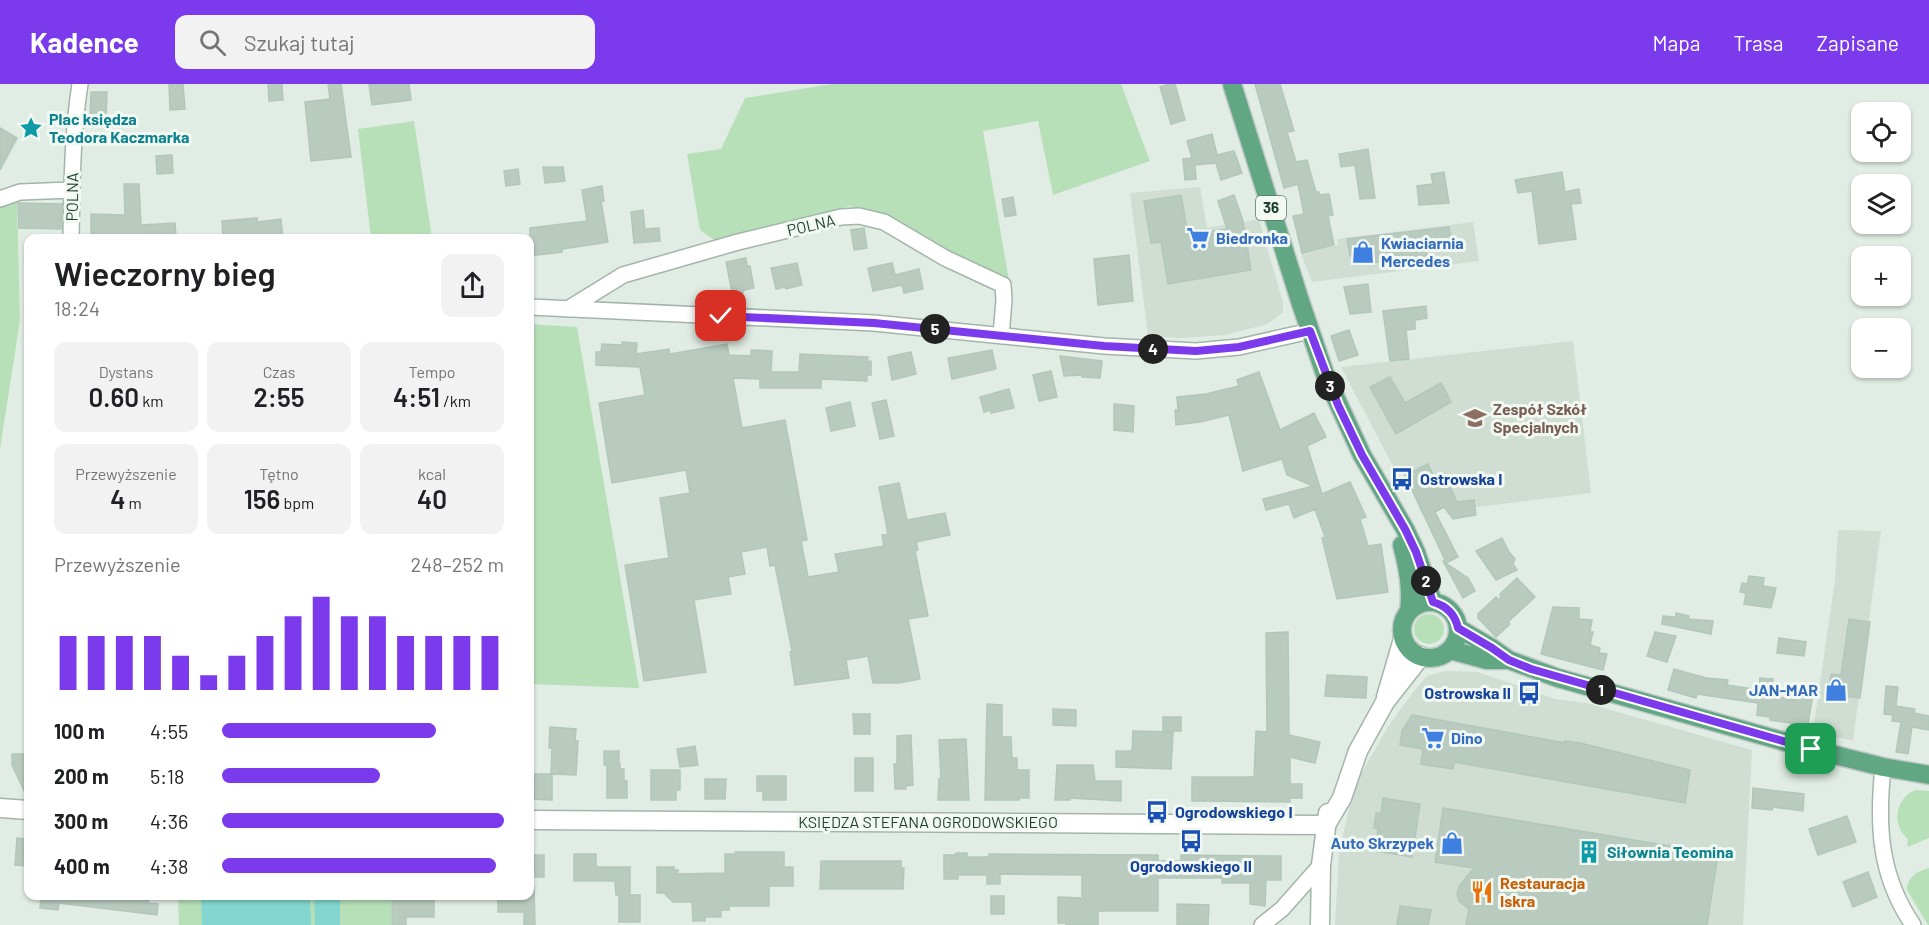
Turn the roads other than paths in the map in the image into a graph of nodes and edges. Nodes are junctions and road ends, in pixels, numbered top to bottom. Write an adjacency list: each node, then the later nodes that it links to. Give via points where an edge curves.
1 (80, 84): 3 (street, POLNA)
2 (1232, 84): 8 (main road, 36)
3 (71, 190): 4 (street, via 20,192); 5 (street, POLNA)
4 (0, 199)
5 (71, 234)
6 (534, 306): 7 (street)
7 (568, 309): 9 (street, via 874,323); 9 (street, POLNA, via 623,275 738,242 859,216 884,222 945,258 1003,285)
8 (1310, 331): 9 (street, via 1239,347 1196,351); 10 (main road, 36, via 1338,405)
9 (1001, 336)
10 (1391, 506): 11 (main road, 36, via 1416,552); 12 (main road, 36, via 1409,569)
11 (1433, 602): 12 (main road); 13 (main road, via 1448,609)
12 (1408, 611): 14 (main road, 36)
13 (1458, 628): 15 (main road); 17 (main road)
14 (1403, 639): 16 (main road, via 1414,654); 18 (street)
15 (1450, 650): 16 (main road, via 1434,657); 17 (main road, via 1487,660)
16 (1421, 656): 18 (street)
17 (1509, 660): 19 (main road, via 1626,698)
18 (1384, 702): 24 (street)
19 (1883, 767): 20 (main road); 28 (street, via 1880,840 1894,888)
20 (1929, 775)
21 (0, 808): 22 (street)
22 (24, 810)
23 (534, 820): 24 (street, KSIĘDZA STEFANA OGRODOWSKIEGO)
24 (1326, 825): 25 (street)
25 (1321, 865): 26 (street, via 1282,909); 27 (street)
26 (1262, 925)
27 (1320, 925)
28 (1913, 925)

